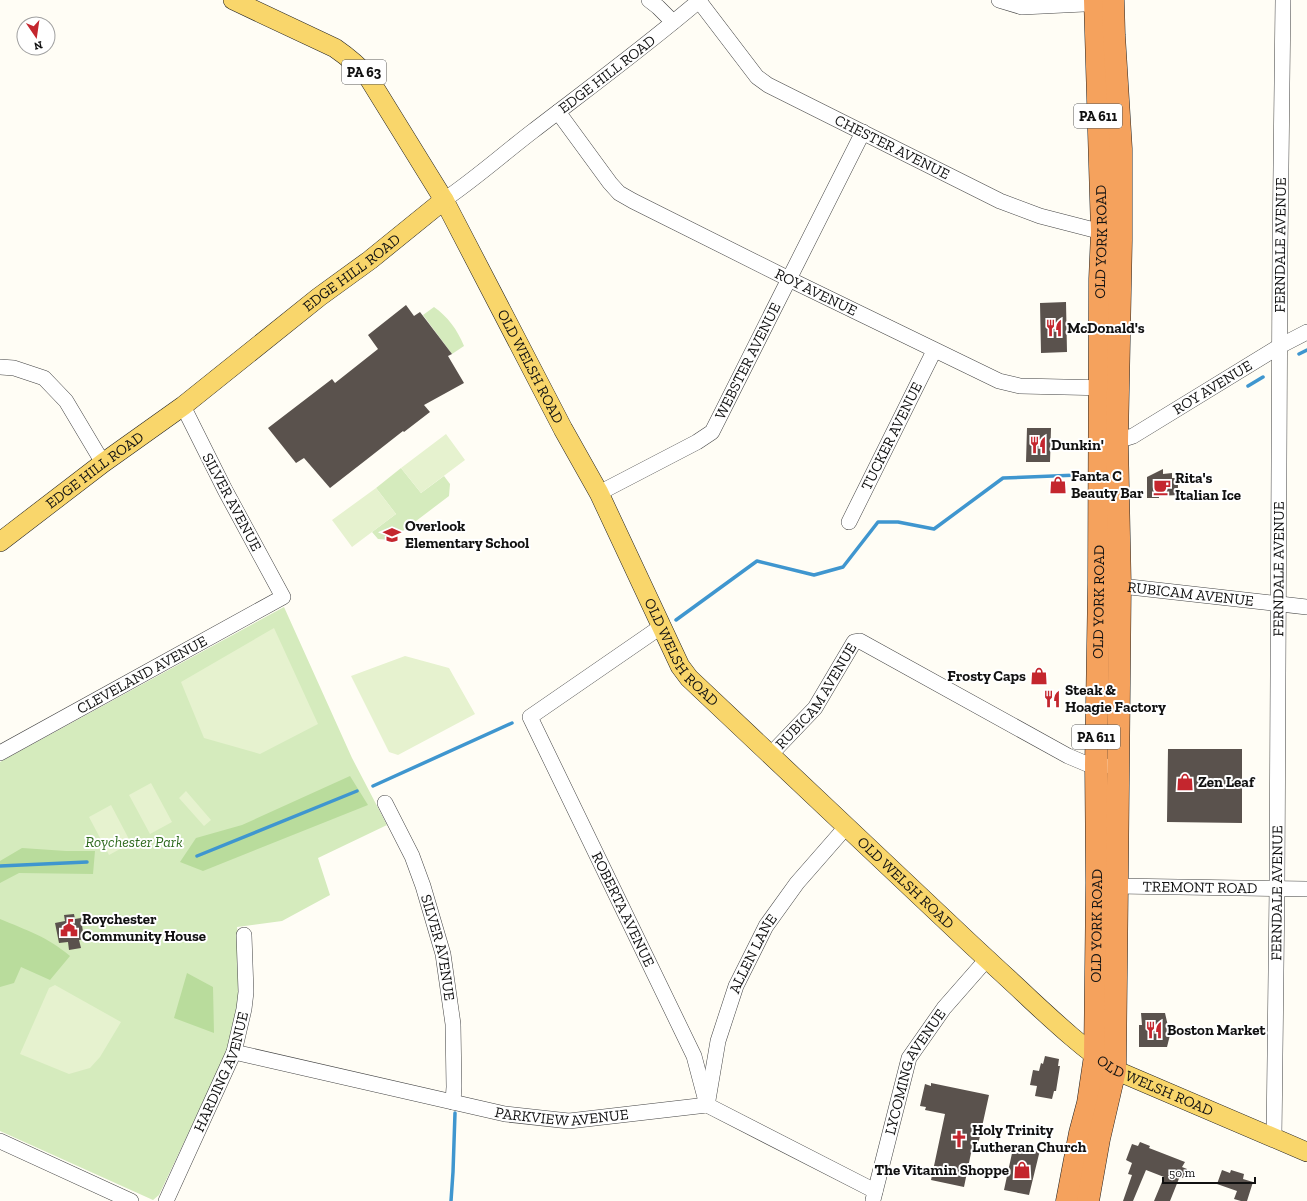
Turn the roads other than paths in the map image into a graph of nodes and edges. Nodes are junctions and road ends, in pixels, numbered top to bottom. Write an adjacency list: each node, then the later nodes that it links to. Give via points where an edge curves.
1 (233, 0): 10 (main road, OLD WELSH ROAD / PA 63, via 335,48 358,65)
2 (649, 0): 7 (street)
3 (999, 0): 6 (street, via 1022,7)
4 (1283, 0): 14 (street, FERNDALE AVENUE)
5 (699, 1): 7 (street, EDGE HILL ROAD); 9 (street, CHESTER AVENUE, via 757,77 768,85)
6 (1104, 2): 11 (highway, OLD YORK ROAD / PA 611)
7 (673, 22): 8 (street, EDGE HILL ROAD)
8 (558, 112): 10 (street, EDGE HILL ROAD); 12 (street, ROY AVENUE, via 619,193)
9 (863, 132): 11 (street, CHESTER AVENUE, via 1000,201 1040,216); 12 (street, WEBSTER AVENUE)
10 (444, 200): 18 (main road, EDGE HILL ROAD); 21 (main road, OLD WELSH ROAD)
11 (1111, 236): 17 (highway, OLD YORK ROAD / PA 611, via 1100,279)
12 (788, 279): 15 (street, ROY AVENUE); 21 (street, WEBSTER AVENUE, via 712,432)
13 (1307, 332): 14 (street, ROY AVENUE)
14 (1280, 346): 19 (street, ROY AVENUE, via 1133,436); 26 (street, FERNDALE AVENUE)
15 (934, 351): 17 (street, ROY AVENUE, via 1007,384); 22 (street, TUCKER AVENUE)
16 (0, 368): 20 (street, via 14,368 44,378 66,401)
17 (1108, 388): 19 (highway, OLD YORK ROAD / PA 611); 24 (highway, OLD YORK ROAD / PA 611)
18 (183, 406): 20 (main road, EDGE HILL ROAD); 25 (street, SILVER AVENUE, via 225,490)
19 (1116, 441): 24 (highway, OLD YORK ROAD / PA 611)
20 (103, 463): 23 (main road, EDGE HILL ROAD)
21 (599, 493): 28 (main road, OLD WELSH ROAD)
22 (849, 522)
23 (0, 542)
24 (1109, 585): 26 (street, RUBICAM AVENUE); 31 (highway, OLD YORK ROAD / PA 611); 32 (highway, OLD YORK ROAD / PA 611)
25 (284, 597): 29 (street, CLEVELAND AVENUE)
26 (1278, 603): 27 (street, RUBICAM AVENUE); 36 (street, FERNDALE AVENUE)
27 (1307, 607)
28 (662, 626): 30 (main road, OLD WELSH ROAD, via 680,666 689,678); 44 (street, ROBERTA AVENUE, via 530,717 694,1056)
29 (0, 753)
30 (771, 754): 31 (street, RUBICAM AVENUE, via 815,708 854,642 860,641 1068,756); 34 (main road, OLD WELSH ROAD)
31 (1096, 765): 32 (street, RUBICAM AVENUE); 41 (highway, OLD YORK ROAD / PA 611)
32 (1118, 767): 35 (highway, OLD YORK ROAD / PA 611)
33 (385, 802): 43 (street, SILVER AVENUE, via 423,886 443,954 453,1024)
34 (846, 827): 39 (main road, OLD WELSH ROAD); 44 (street, ALLEN LANE, via 797,883 766,926 736,986 718,1041)
35 (1117, 886): 36 (street, TREMONT ROAD); 42 (highway, OLD YORK ROAD / PA 611)
36 (1277, 888): 37 (street, TREMONT ROAD); 45 (street, FERNDALE AVENUE)
37 (1307, 889)
38 (244, 935): 40 (street, HARDING AVENUE, via 246,992)
39 (987, 960): 41 (main road, OLD WELSH ROAD); 48 (street, LYCOMING AVENUE, via 944,1008 910,1058)
40 (234, 1052): 43 (street, PARKVIEW AVENUE); 50 (street, HARDING AVENUE)
41 (1095, 1056): 42 (main road, OLD WELSH ROAD); 51 (highway, OLD YORK ROAD / PA 611)
42 (1115, 1070): 45 (main road, OLD WELSH ROAD); 52 (highway, OLD YORK ROAD / PA 611)
43 (453, 1102): 44 (street, PARKVIEW AVENUE, via 505,1114 569,1121)
44 (708, 1105): 48 (street)
45 (1274, 1139): 47 (main road, OLD WELSH ROAD)
46 (0, 1141): 49 (street)
47 (1307, 1152)
48 (874, 1196)
49 (131, 1201)
50 (166, 1201)
51 (1067, 1201)
52 (1088, 1201)

